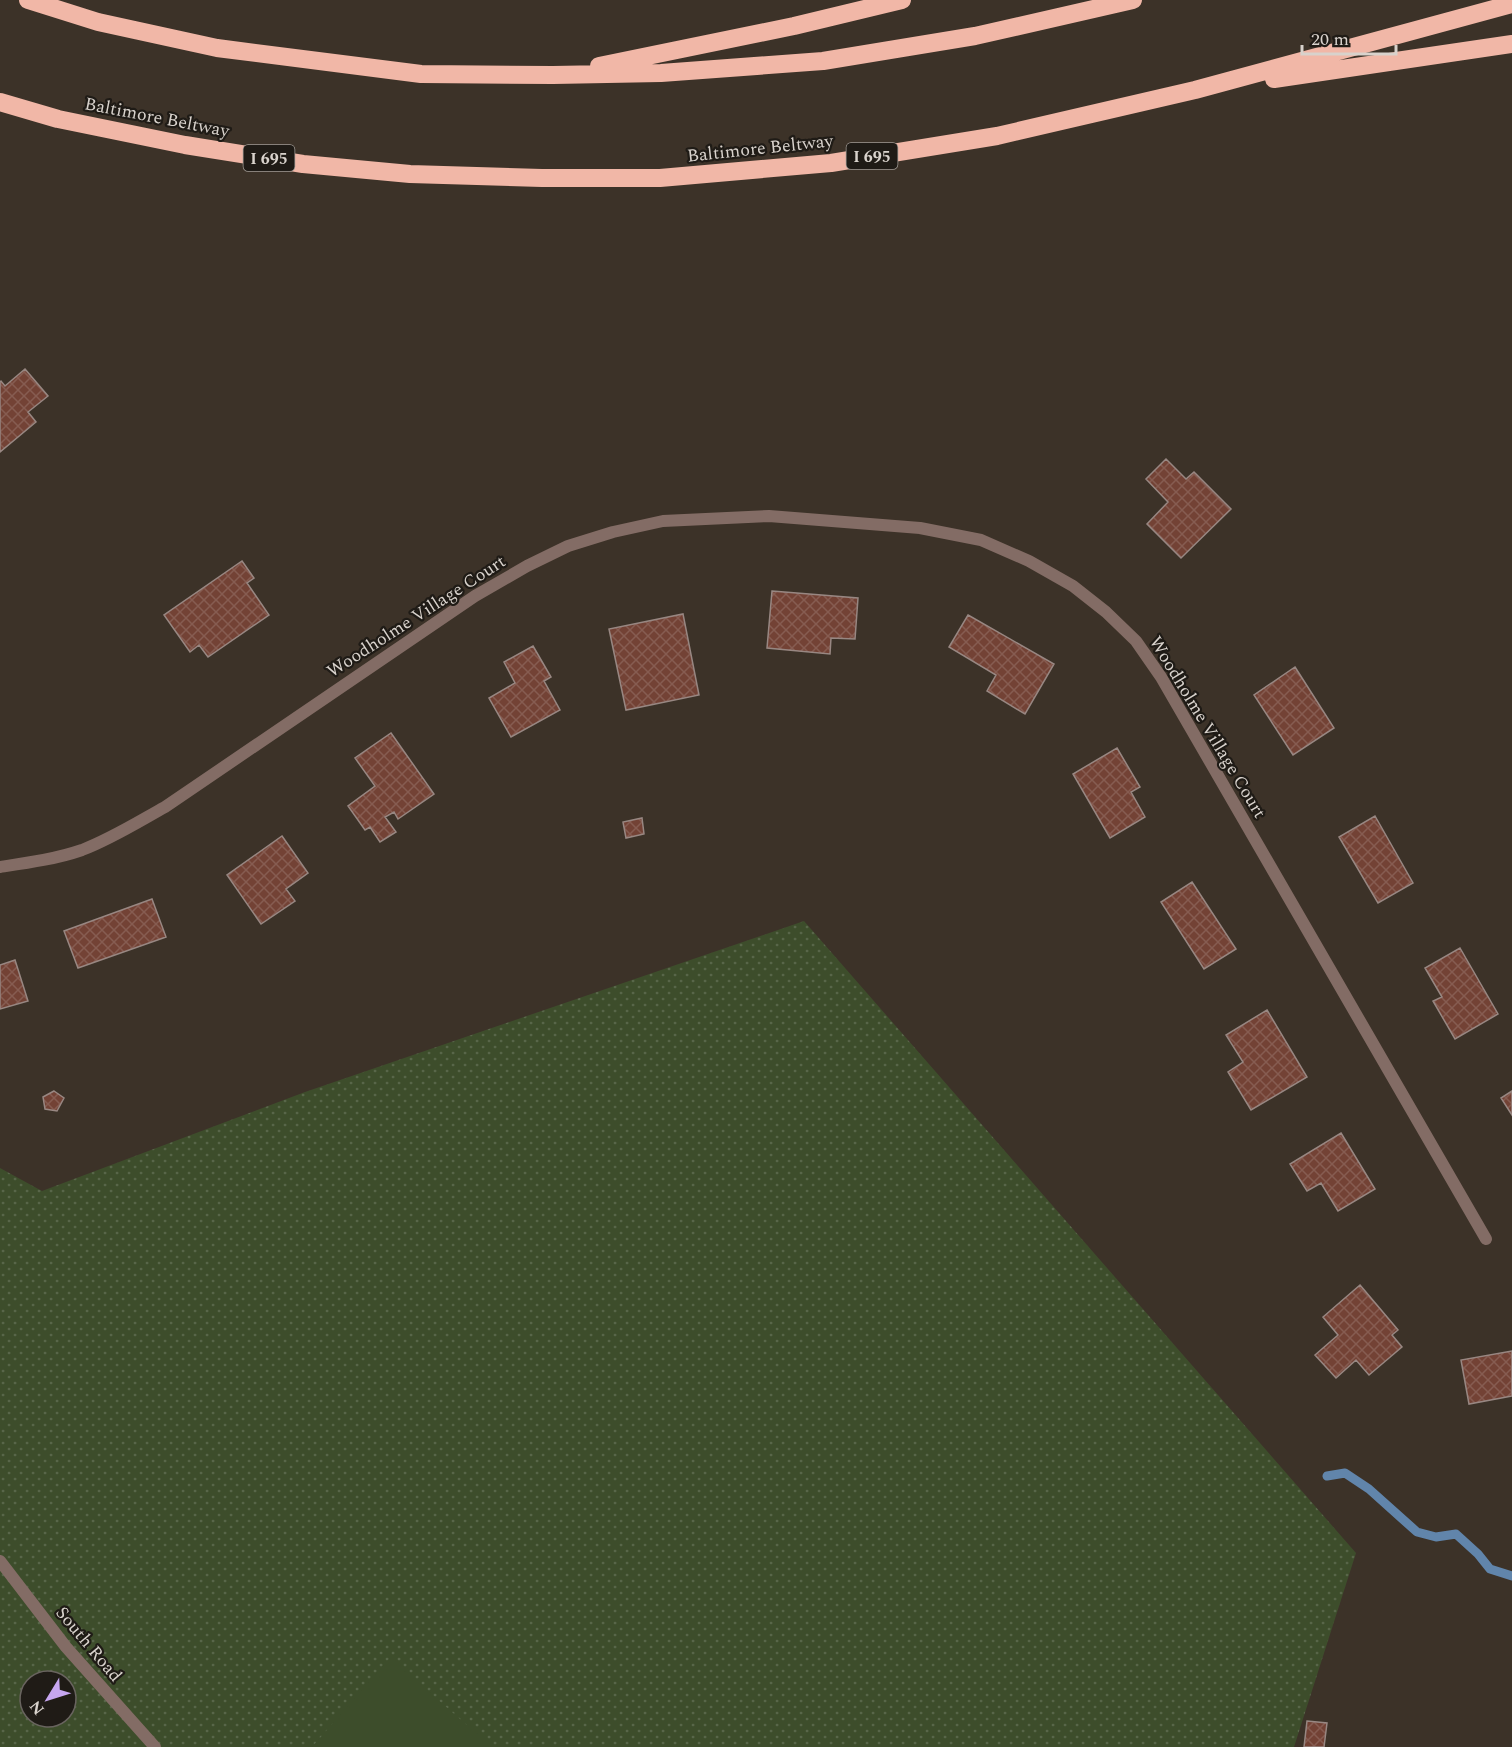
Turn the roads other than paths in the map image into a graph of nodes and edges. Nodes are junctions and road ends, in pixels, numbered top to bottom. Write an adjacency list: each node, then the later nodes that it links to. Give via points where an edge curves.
1 (28, 0): 6 (highway, via 98,22 229,50 421,74)
2 (902, 0): 6 (highway)
3 (1133, 0): 6 (highway, via 975,36 823,61 661,73)
4 (1512, 4): 7 (highway, Baltimore Beltway / I 695)
5 (1512, 44): 7 (highway)
6 (553, 75)
7 (1195, 90): 8 (highway, Baltimore Beltway / I 695, via 997,136 831,163 660,178 410,174 303,164 185,145 58,119)
8 (0, 102)
9 (0, 867): 10 (street, Woodholme Village Court, via 81,850 165,807 475,596 568,546 663,521 769,516 920,528 981,540 1073,586 1136,641 1161,677)
10 (1486, 1239)
11 (0, 1562): 12 (street, South Road, via 66,1647)
12 (155, 1747)

